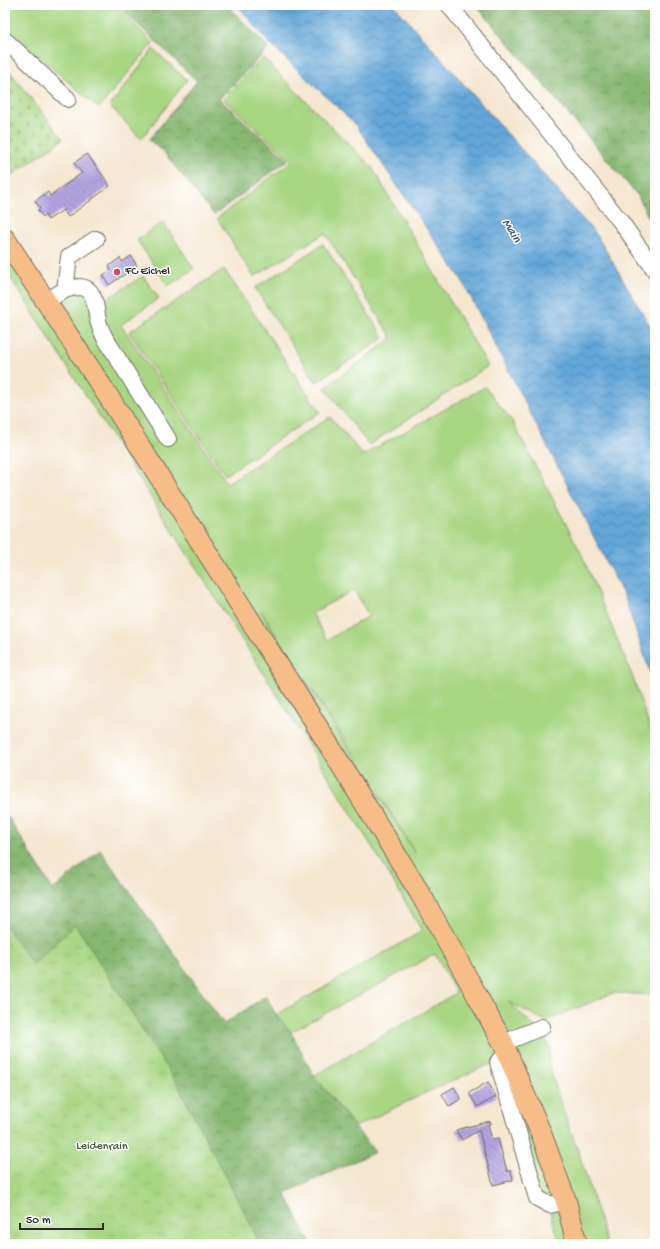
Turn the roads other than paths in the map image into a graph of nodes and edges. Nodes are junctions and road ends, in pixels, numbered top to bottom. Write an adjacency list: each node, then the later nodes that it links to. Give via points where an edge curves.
1 (449, 5): 6 (street, via 621,222)
2 (5, 40): 3 (street)
3 (68, 99)
4 (5, 238): 8 (main road)
5 (96, 239): 7 (street, via 69,257)
6 (655, 270)
7 (65, 290): 8 (street); 9 (street, via 83,287 91,292 105,338)
8 (46, 302): 11 (main road, via 321,733 421,895)
9 (168, 439)
10 (542, 1027): 11 (street)
11 (506, 1048): 12 (main road); 12 (street, via 498,1062 537,1198 550,1205)
12 (566, 1201): 13 (main road)
13 (577, 1244)

